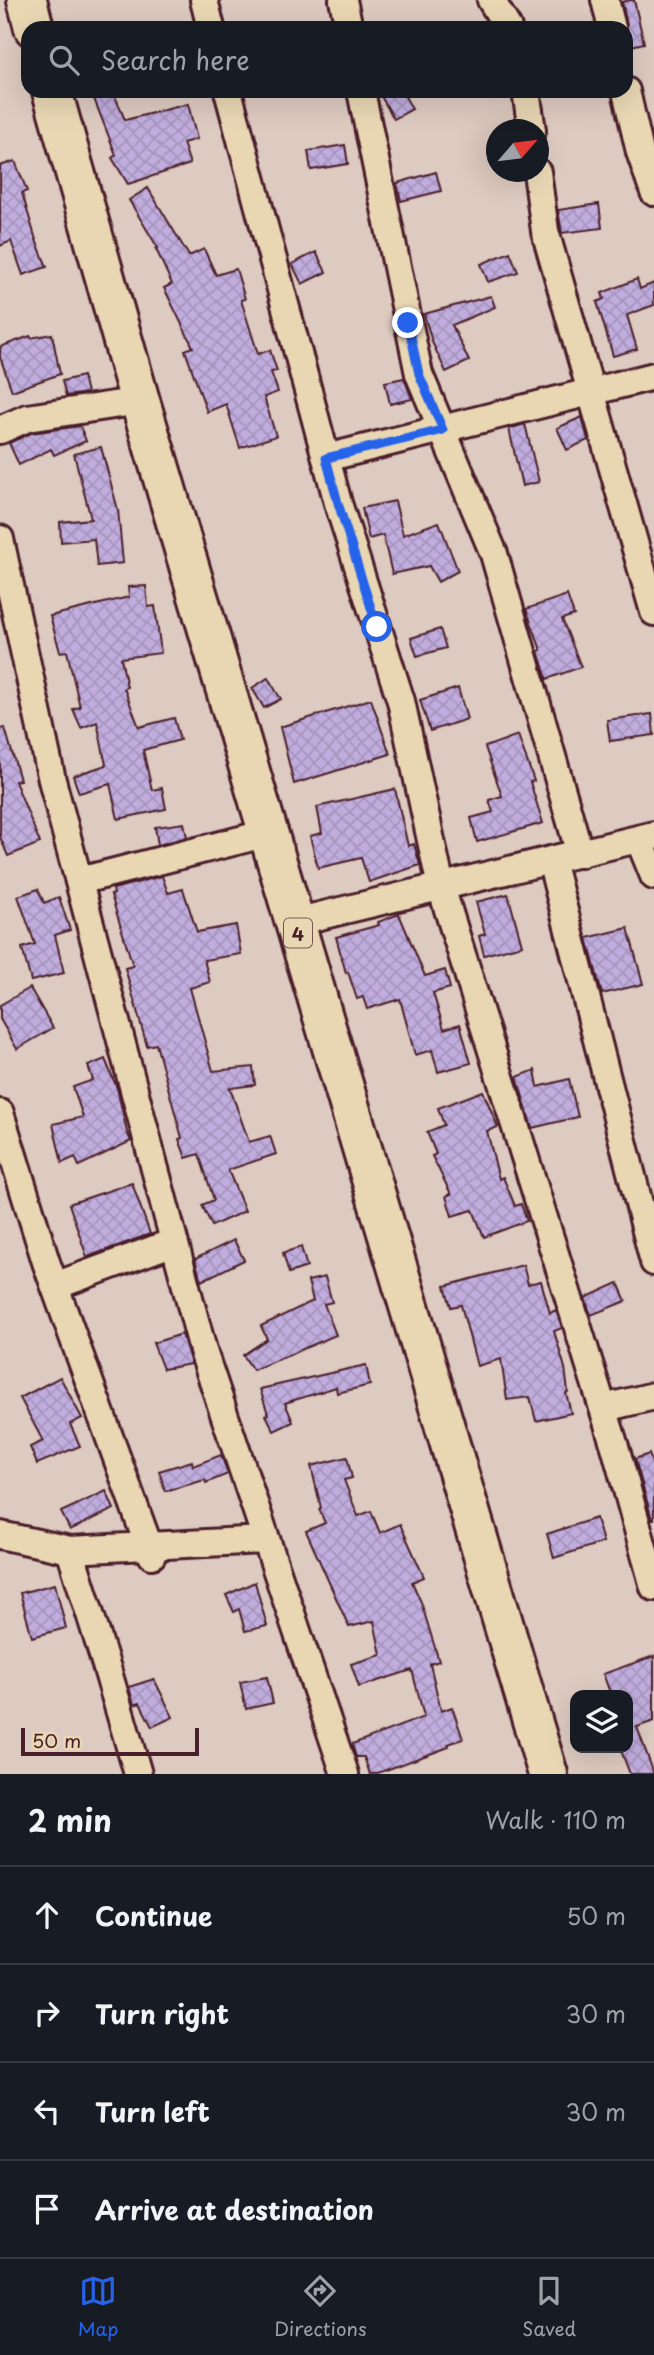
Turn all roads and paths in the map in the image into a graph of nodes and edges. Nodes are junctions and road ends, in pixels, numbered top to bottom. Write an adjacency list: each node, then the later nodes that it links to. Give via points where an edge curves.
1 (27, 0): 6 (highway)
2 (204, 0): 7 (street)
3 (343, 0): 8 (street)
4 (491, 0): 9 (street)
5 (606, 0): 10 (street)
6 (32, 21)
7 (209, 21)
8 (348, 21)
9 (504, 21)
10 (610, 21)
11 (54, 98): 20 (highway, 4)
12 (230, 98): 23 (street)
13 (362, 98): 22 (street, via 419,374)
14 (527, 98): 16 (street)
15 (628, 98): 18 (street)
16 (530, 119)
17 (538, 182): 25 (street, via 545,231)
18 (654, 192)
19 (654, 376): 22 (street)
20 (141, 401): 21 (street, via 27,418); 26 (highway, 4)
21 (0, 430)
22 (443, 430): 23 (street); 28 (street, via 494,554)
23 (326, 458): 32 (street, via 401,701)
24 (0, 539): 31 (street, via 52,780)
25 (654, 612)
26 (268, 833): 31 (street); 33 (highway, 4)
27 (646, 837): 28 (street); 30 (street)
28 (580, 854): 29 (street)
29 (551, 860): 32 (street); 36 (street)
30 (654, 876)
31 (79, 881): 35 (street)
32 (440, 887): 33 (street); 39 (street)
33 (295, 922): 47 (highway, 4)
34 (0, 1113): 37 (street)
35 (174, 1242): 37 (street); 41 (street, via 204,1354)
36 (654, 1262)
37 (55, 1286): 43 (street)
38 (654, 1396): 39 (street)
39 (604, 1408): 44 (street)
40 (0, 1535): 42 (street)
41 (266, 1540): 43 (street); 46 (street)
42 (69, 1550): 43 (street); 45 (street)
43 (150, 1551)
44 (654, 1587)
45 (138, 1774)
46 (345, 1774)
47 (548, 1774)

